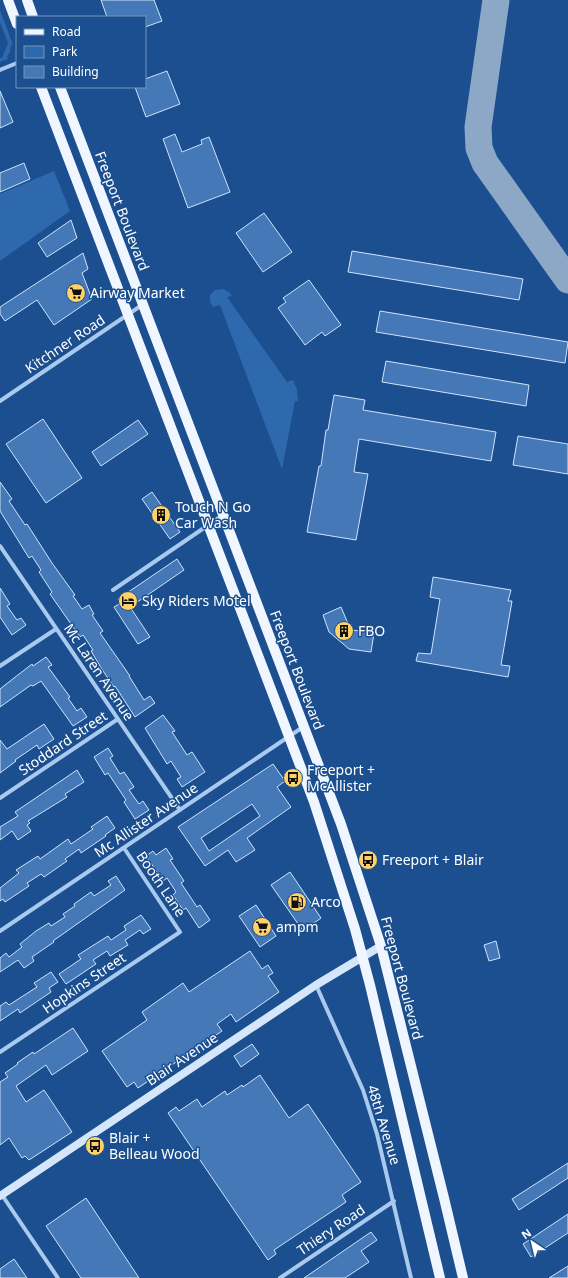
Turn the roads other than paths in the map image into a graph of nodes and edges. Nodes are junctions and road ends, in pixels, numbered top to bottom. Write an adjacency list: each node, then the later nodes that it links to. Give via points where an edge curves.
1 (8, 0): 4 (main road)
2 (27, 0): 3 (main road)
3 (34, 16)
4 (16, 21)
5 (16, 63): 6 (street)
6 (0, 70)
7 (41, 88): 10 (main road)
8 (60, 88): 9 (main road, Freeport Boulevard)
9 (143, 304): 10 (street, Kitchner Road); 12 (main road, Freeport Boulevard)
10 (128, 315): 11 (street, Kitchner Road); 13 (main road)
11 (0, 401)
12 (223, 515): 13 (street); 19 (main road, Freeport Boulevard)
13 (208, 525): 15 (street); 20 (main road)
14 (0, 546): 16 (street, Mc Laren Avenue)
15 (113, 590)
16 (56, 629): 17 (street); 18 (street, Mc Laren Avenue)
17 (0, 666)
18 (118, 719): 21 (street, Stoddard Street); 22 (street, Mc Laren Avenue)
19 (304, 727): 20 (street, Mc Allister Avenue); 26 (main road, Freeport Boulevard)
20 (289, 736): 22 (street, Mc Allister Avenue); 27 (main road, via 314,802)
21 (0, 798)
22 (180, 810): 23 (street, Mc Allister Avenue)
23 (124, 848): 24 (street, Mc Allister Avenue); 25 (street, Booth Lane)
24 (0, 931)
25 (180, 932): 29 (street, Hopkins Street)
26 (381, 946): 27 (street, Blair Avenue); 36 (main road, Freeport Boulevard)
27 (362, 957): 28 (street, Blair Avenue); 35 (main road)
28 (316, 986): 30 (street, Blair Avenue); 31 (street, 48th Avenue, via 363,1090)
29 (0, 1052)
30 (1, 1195): 32 (street)
31 (394, 1201): 33 (street, Thiery Road); 34 (street, 48th Avenue)
32 (58, 1278)
33 (280, 1278)
34 (411, 1278)
35 (440, 1278)
36 (463, 1278)

